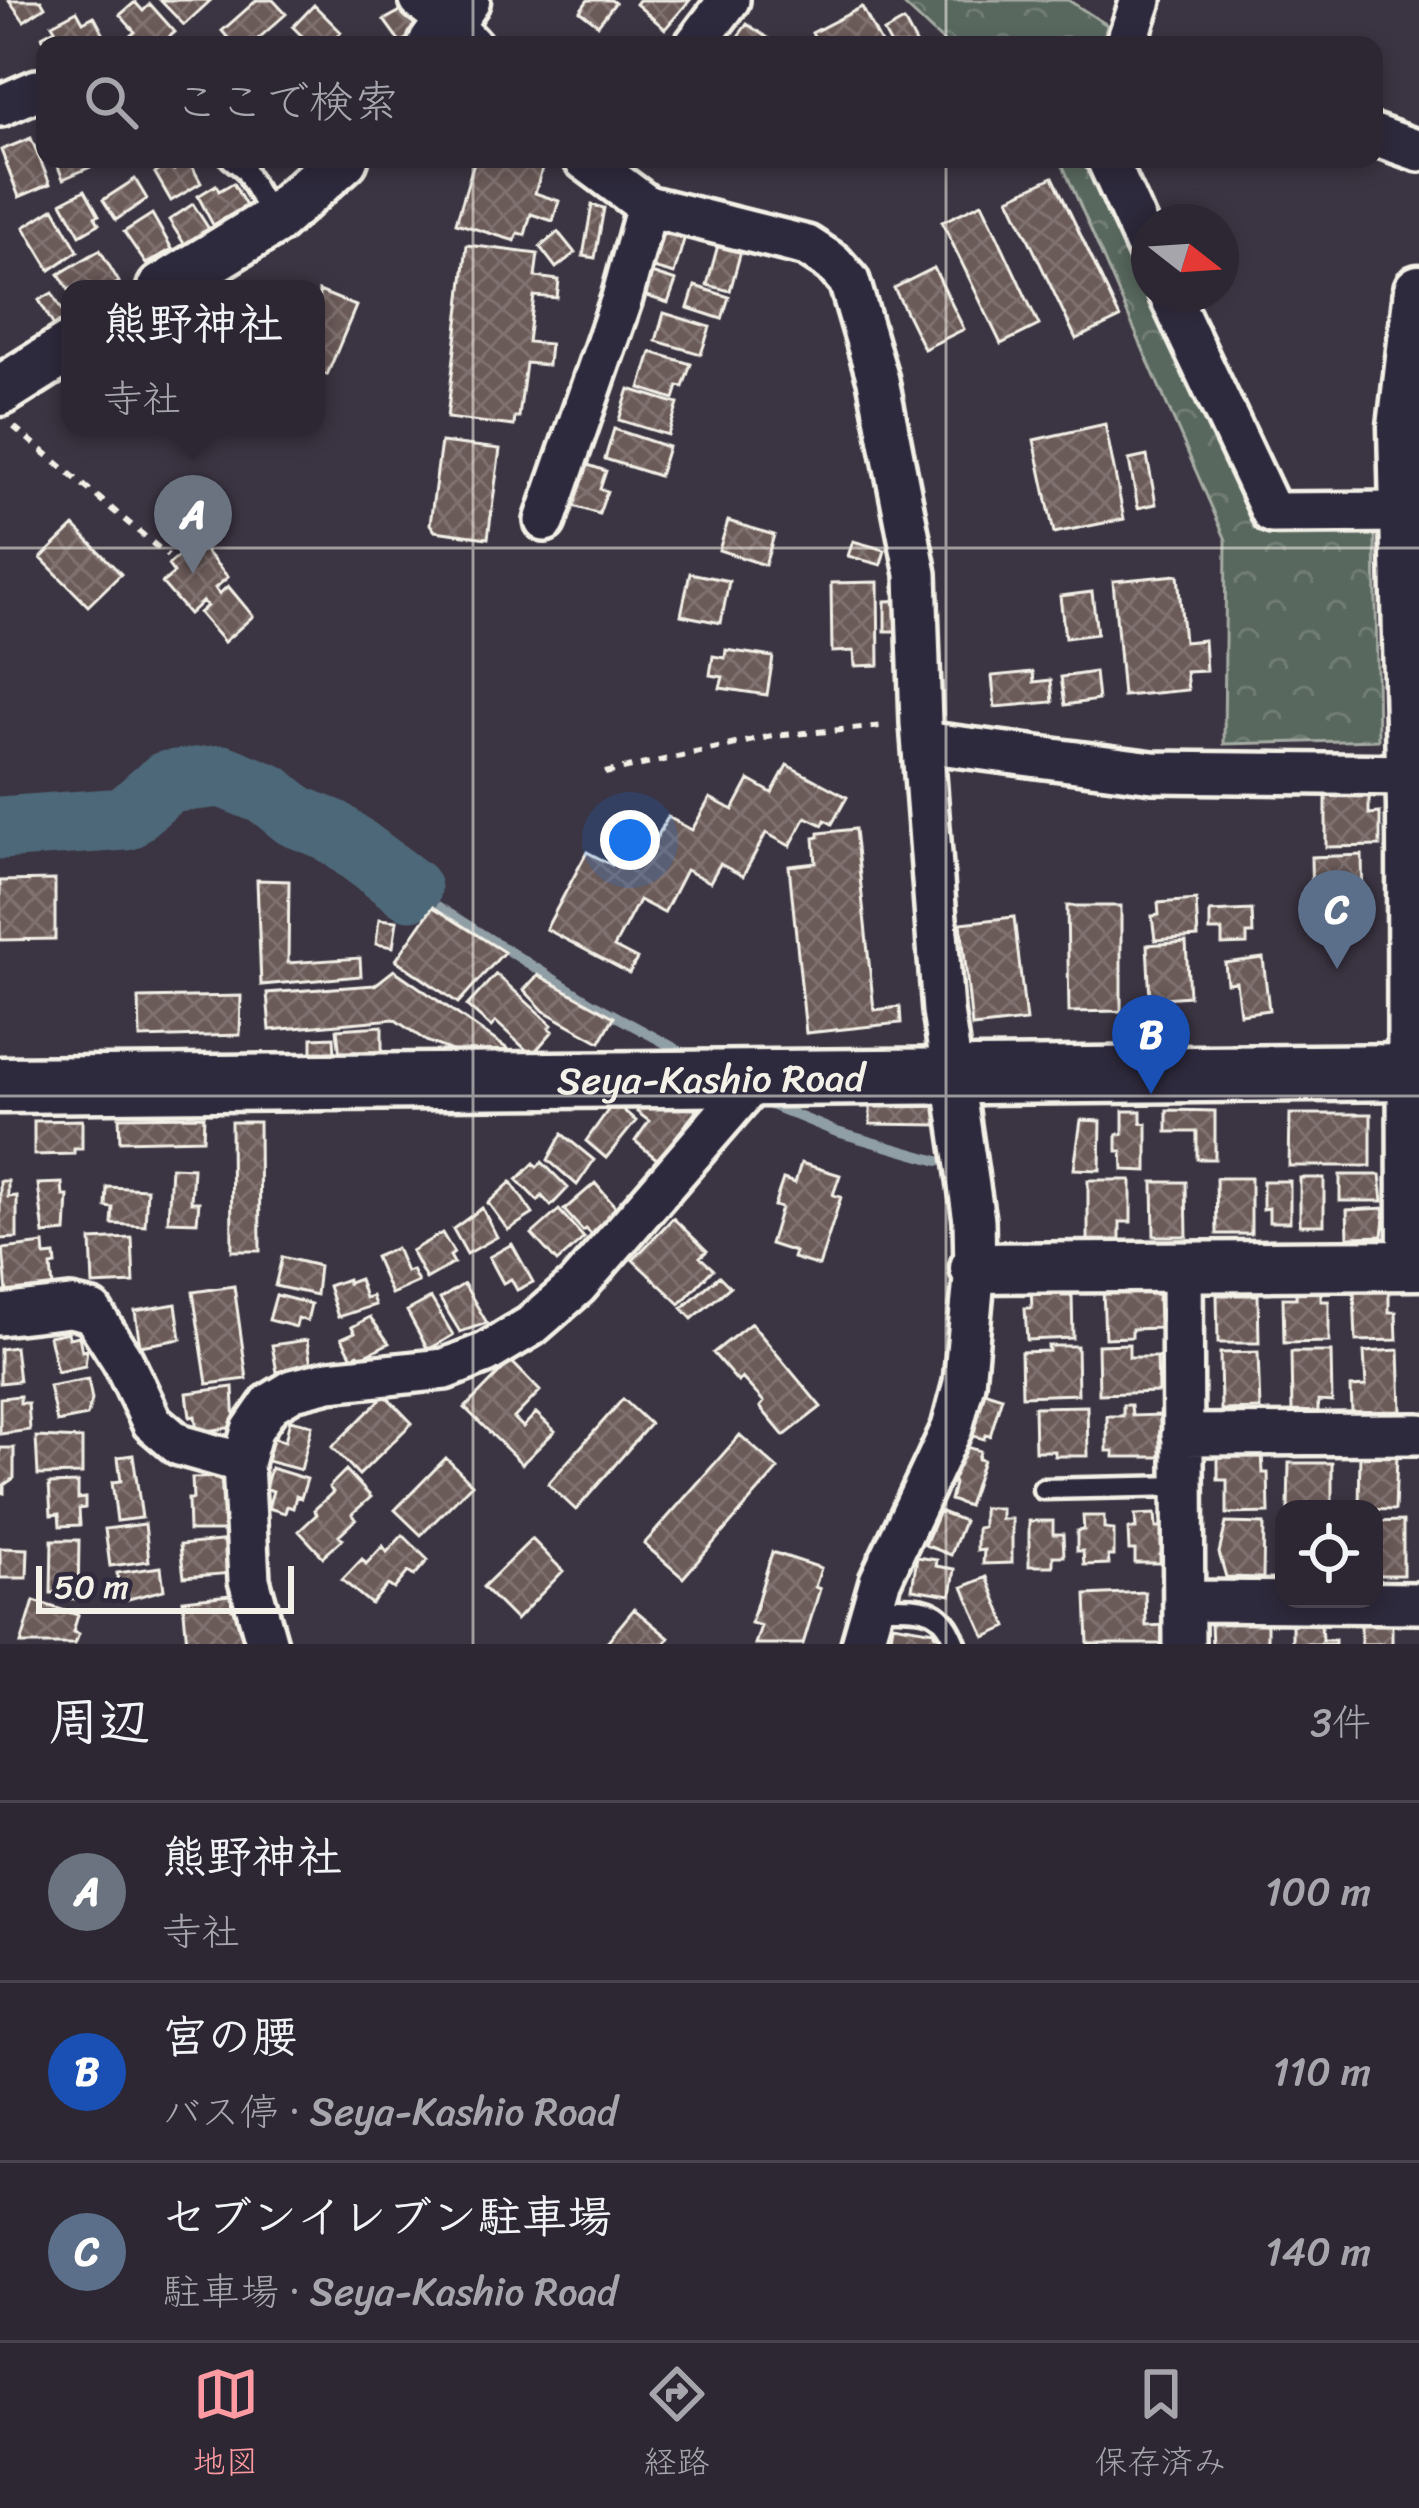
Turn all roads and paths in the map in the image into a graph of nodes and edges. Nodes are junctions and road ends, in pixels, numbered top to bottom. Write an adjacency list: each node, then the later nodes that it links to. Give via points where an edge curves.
1 (729, 0): 3 (street)
2 (1141, 0): 4 (street)
3 (702, 36)
4 (1129, 36)
5 (36, 90): 6 (street)
6 (0, 106)
7 (1383, 138): 8 (street)
8 (1419, 151)
9 (242, 168): 15 (lane)
10 (334, 168): 15 (street)
11 (604, 168): 13 (street)
12 (1111, 168): 14 (street)
13 (647, 206): 23 (street); 25 (street, via 807,246 849,281 878,380 916,574)
14 (1131, 212)
15 (273, 220): 16 (street)
16 (176, 280)
17 (1419, 290): 22 (street, via 1403,427)
18 (1177, 312): 22 (street, via 1272,513)
19 (61, 353): 20 (street)
20 (0, 391)
21 (0, 415): 24 (path)
22 (1407, 512): 27 (street)
23 (545, 521)
24 (168, 556)
25 (922, 732): 26 (path, via 772,736); 27 (street, via 1153,772); 29 (street)
26 (605, 773)
27 (1415, 775): 28 (street)
28 (1416, 1072): 29 (main road, Seya-Kashio Road); 32 (street)
29 (952, 1075): 30 (main road, Seya-Kashio Road); 33 (street)
30 (757, 1079): 31 (main road, Seya-Kashio Road); 38 (street, via 577,1286 531,1326 445,1369 292,1390 252,1430)
31 (0, 1085)
32 (1416, 1265): 34 (street)
33 (975, 1268): 34 (street); 43 (street, via 952,1428)
34 (1182, 1268): 37 (street)
35 (0, 1315): 38 (street, via 92,1312 152,1422 179,1445)
36 (1419, 1434): 37 (street)
37 (1182, 1435): 39 (street)
38 (243, 1463): 44 (street, via 249,1580)
39 (1183, 1486): 40 (lane); 41 (street)
40 (1043, 1489)
41 (1184, 1601): 42 (street); 46 (street)
42 (1419, 1603)
43 (867, 1625): 45 (lane, via 938,1612)
44 (267, 1644)
45 (956, 1644)
46 (1184, 1644)

